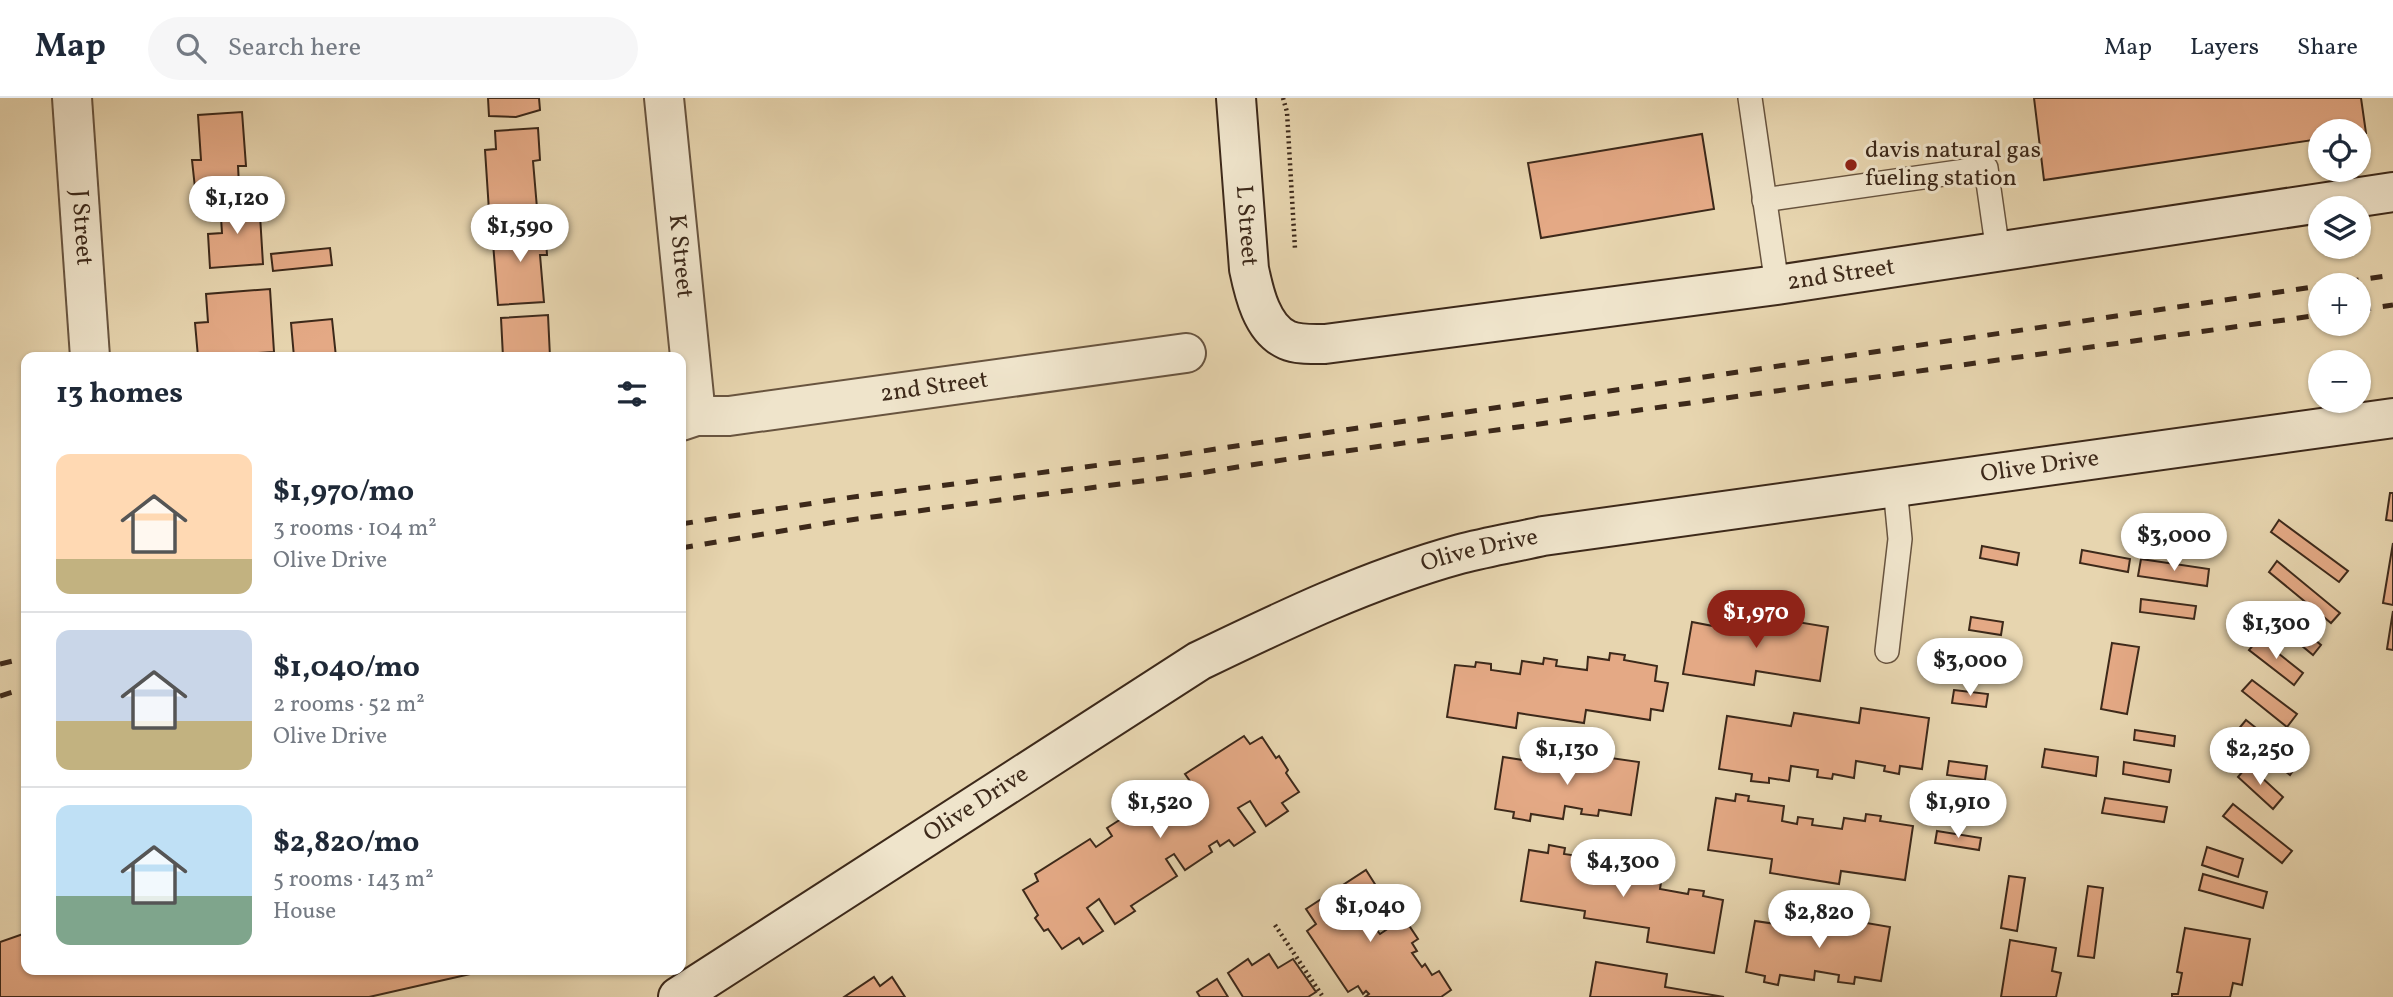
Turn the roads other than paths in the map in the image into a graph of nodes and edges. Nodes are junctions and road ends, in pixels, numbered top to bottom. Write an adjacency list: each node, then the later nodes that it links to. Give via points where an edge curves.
1 (72, 98): 10 (street, J Street)
2 (664, 98): 11 (street, K Street)
3 (1236, 98): 9 (street, L Street, via 1252,281 1266,320)
4 (1750, 98): 6 (lane)
5 (2393, 192): 7 (street, 2nd Street)
6 (1765, 200): 7 (lane, via 1986,168); 8 (lane)
7 (1998, 252): 8 (street, 2nd Street)
8 (1777, 285): 9 (street, 2nd Street, via 1325,344)
9 (1286, 340)
10 (90, 352)
11 (684, 352)
12 (1185, 353): 15 (street, 2nd Street)
13 (686, 380): 15 (street, K Street)
14 (2393, 418): 16 (street, Olive Drive)
15 (689, 419)
16 (1895, 487): 17 (lane, via 1900,540); 18 (street, Olive Drive, via 1543,536 1460,554 1325,603 1199,661)
17 (1887, 652)
18 (678, 997)

